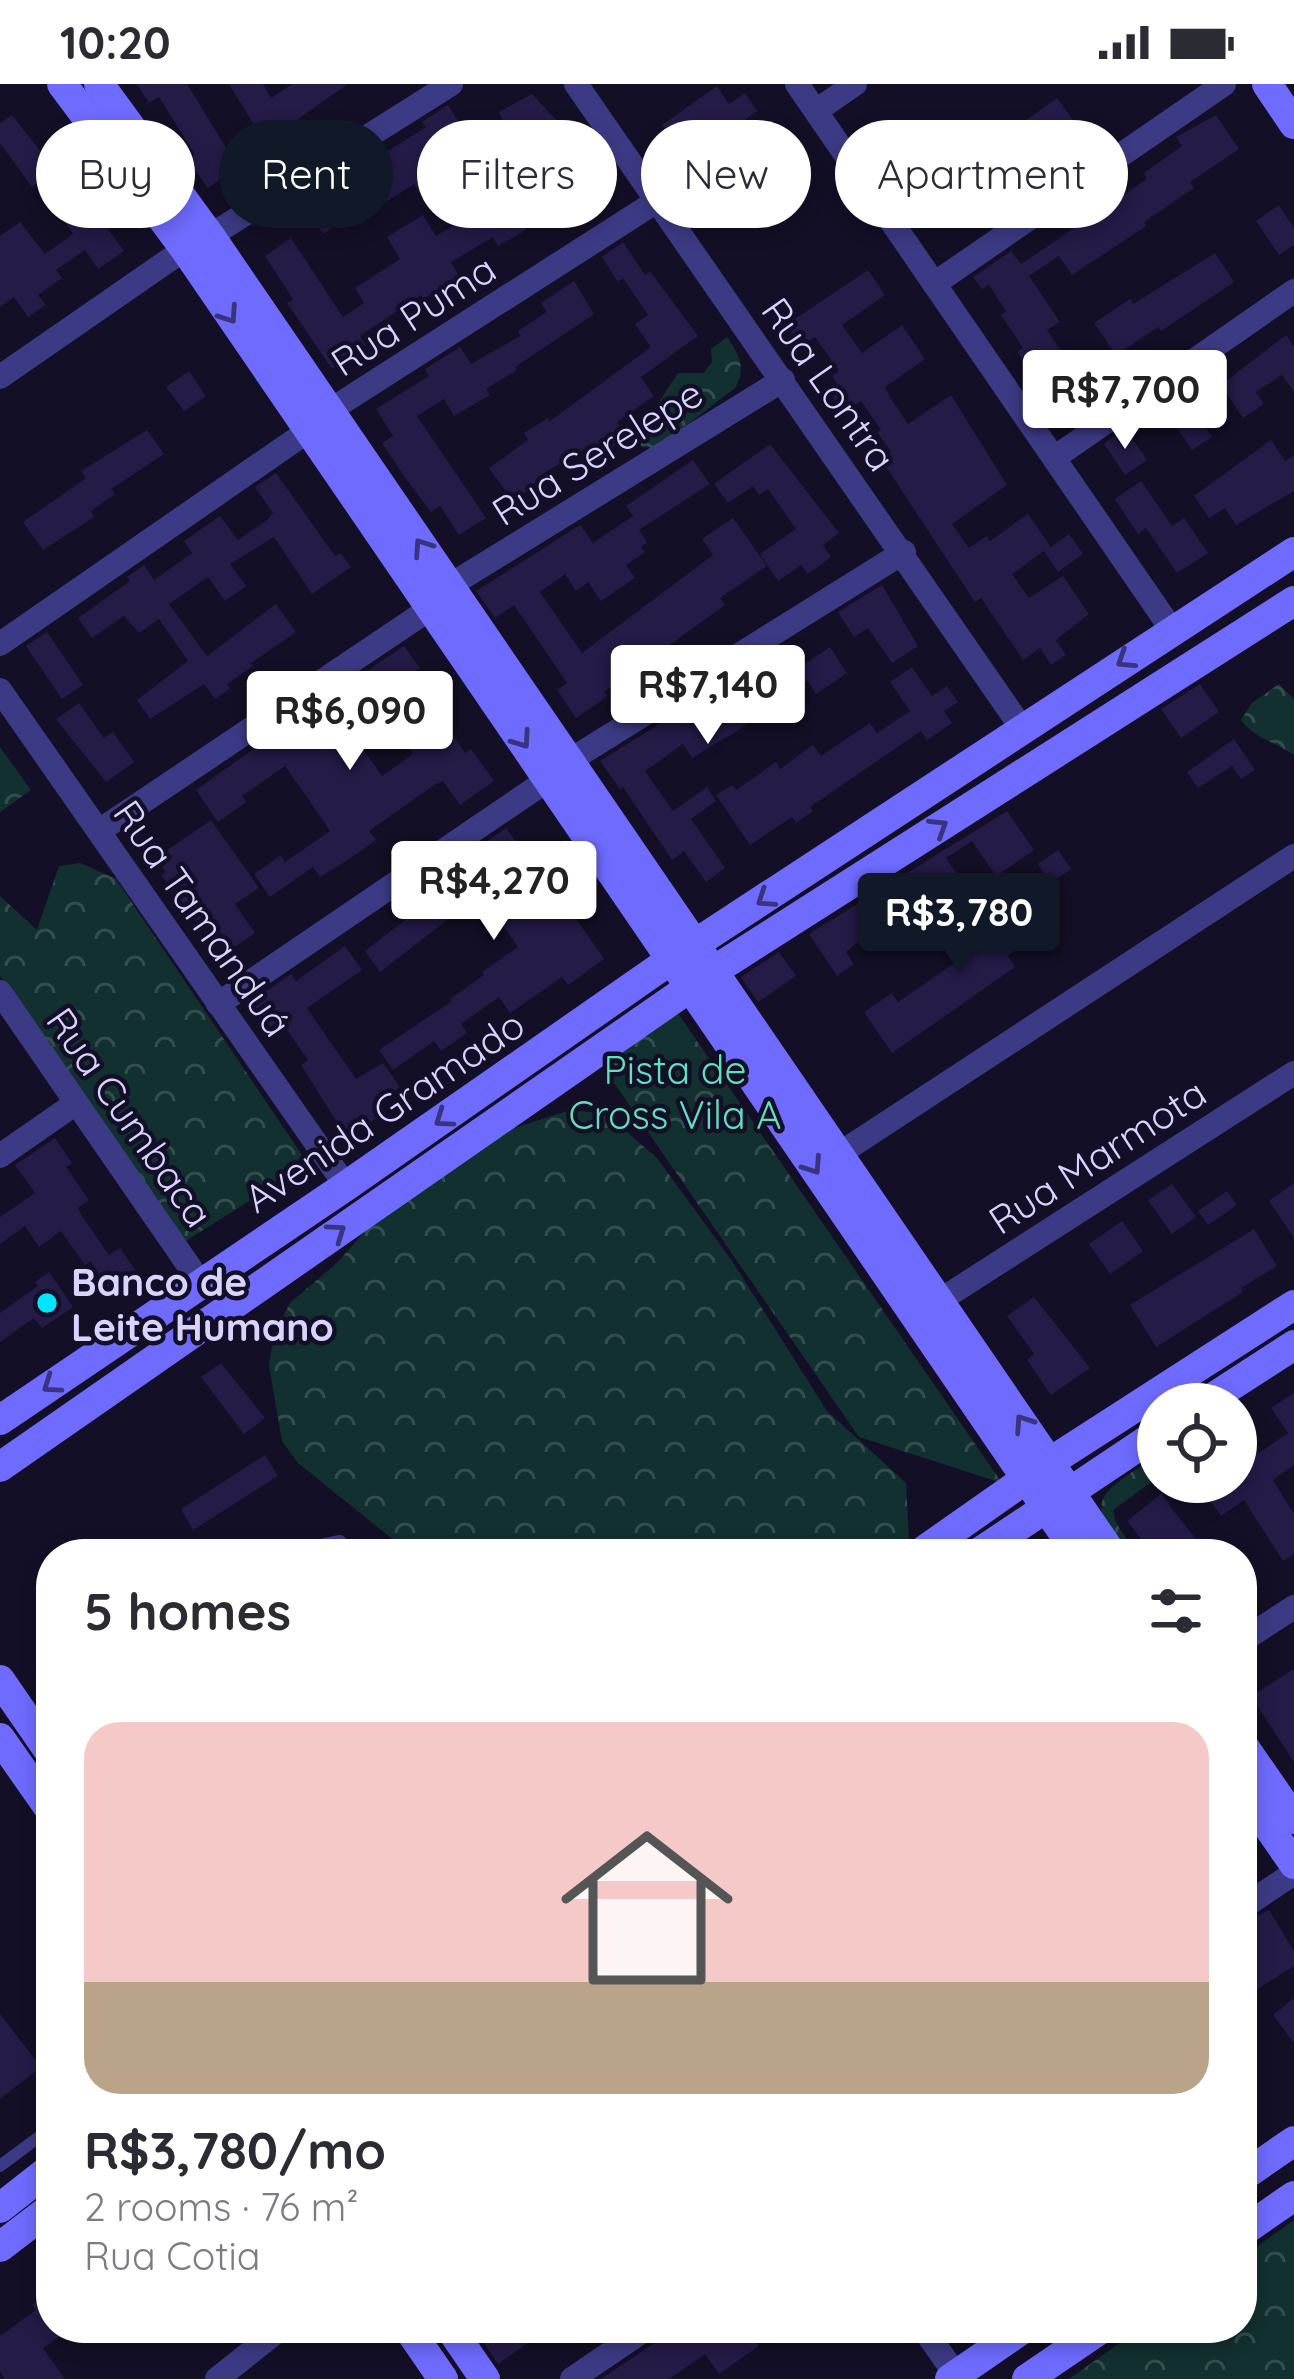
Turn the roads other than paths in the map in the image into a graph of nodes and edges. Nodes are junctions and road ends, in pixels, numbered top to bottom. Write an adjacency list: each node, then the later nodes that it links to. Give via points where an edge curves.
1 (62, 84): 14 (street)
2 (99, 84): 14 (street)
3 (451, 84): 14 (street)
4 (576, 84): 11 (street, Rua Lontra)
5 (797, 84): 9 (street)
6 (854, 84): 9 (street)
7 (1224, 84): 15 (street)
8 (1267, 84): 10 (street)
9 (816, 111): 15 (street)
10 (1294, 124)
11 (641, 178)
12 (641, 211): 19 (street, Rua Puma)
13 (676, 228): 18 (street, Rua Lontra)
14 (197, 243): 17 (street); 19 (street)
15 (934, 284): 20 (street)
16 (1294, 291): 20 (street)
17 (0, 376)
18 (783, 380): 21 (street, Rua Lontra); 23 (street, Rua Serelepe)
19 (319, 421): 23 (street); 26 (street, Rua Puma)
20 (1054, 458): 25 (street)
21 (904, 552): 28 (street, Rua Lontra); 29 (street)
22 (1294, 552): 25 (street, Avenida Gramado)
23 (440, 597): 29 (street); 30 (street, Rua Serelepe)
24 (1294, 601): 32 (street, Avenida Gramado, one-way to 24)
25 (1172, 629): 28 (street, Avenida Gramado, one-way to 28)
26 (0, 644)
27 (0, 690): 30 (street, Rua Tamanduá)
28 (1021, 727): 32 (street, Avenida Gramado, one-way to 32)
29 (559, 770): 32 (street); 34 (street)
30 (99, 831): 34 (street, Rua Tamanduá)
31 (1294, 856): 37 (street)
32 (694, 965): 37 (street); 39 (street, Avenida Gramado, one-way to 39); 48 (street, Avenida Gramado, one-way to 32); 49 (street, one-way to 49)
33 (0, 992): 36 (street, Rua Cumbaca)
34 (218, 1004): 39 (street, Rua Tamanduá)
35 (1294, 1072): 41 (street, Rua Marmota)
36 (76, 1103): 38 (street); 40 (street, Rua Cumbaca)
37 (839, 1154): 41 (street)
38 (0, 1156)
39 (346, 1186): 40 (street, Avenida Gramado)
40 (200, 1282): 45 (street, Avenida Gramado, one-way to 45)
41 (939, 1300): 47 (street, one-way to 41)
42 (1294, 1305): 47 (street)
43 (1294, 1345): 44 (street)
44 (1235, 1383)
45 (0, 1420)
46 (1137, 1447): 50 (street)
47 (1050, 1462): 49 (street); 50 (street)
48 (0, 1467)
49 (1024, 1481): 50 (street); 51 (street)
50 (1058, 1499): 52 (street); 53 (street); 54 (street)
51 (941, 1539)
52 (999, 1539)
53 (1073, 1539)
54 (1097, 1539)
55 (1294, 1607): 56 (street)
56 (1257, 1631)
57 (0, 1680): 58 (street)
58 (36, 1732)
59 (0, 1738): 61 (street)
60 (1257, 1766): 63 (street)
61 (36, 1790)
62 (1257, 1812): 64 (street)
63 (1294, 1819)
64 (1294, 1868): 65 (street)
65 (1257, 1896)
66 (36, 2139): 68 (lane)
67 (1294, 2141): 69 (street)
68 (0, 2166)
69 (1257, 2167)
70 (36, 2180): 72 (street)
71 (1294, 2196): 74 (street)
72 (0, 2208)
73 (36, 2219): 75 (street)
74 (1257, 2222)
75 (0, 2247)
76 (262, 2343): 84 (street)
77 (418, 2343): 85 (street)
78 (460, 2343): 86 (street)
79 (625, 2343): 87 (street)
80 (932, 2343): 83 (street)
81 (1002, 2343): 83 (street)
82 (1080, 2343): 88 (street)
83 (953, 2377)
84 (217, 2379)
85 (443, 2379)
86 (485, 2379)
87 (572, 2379)
88 (1027, 2379)

